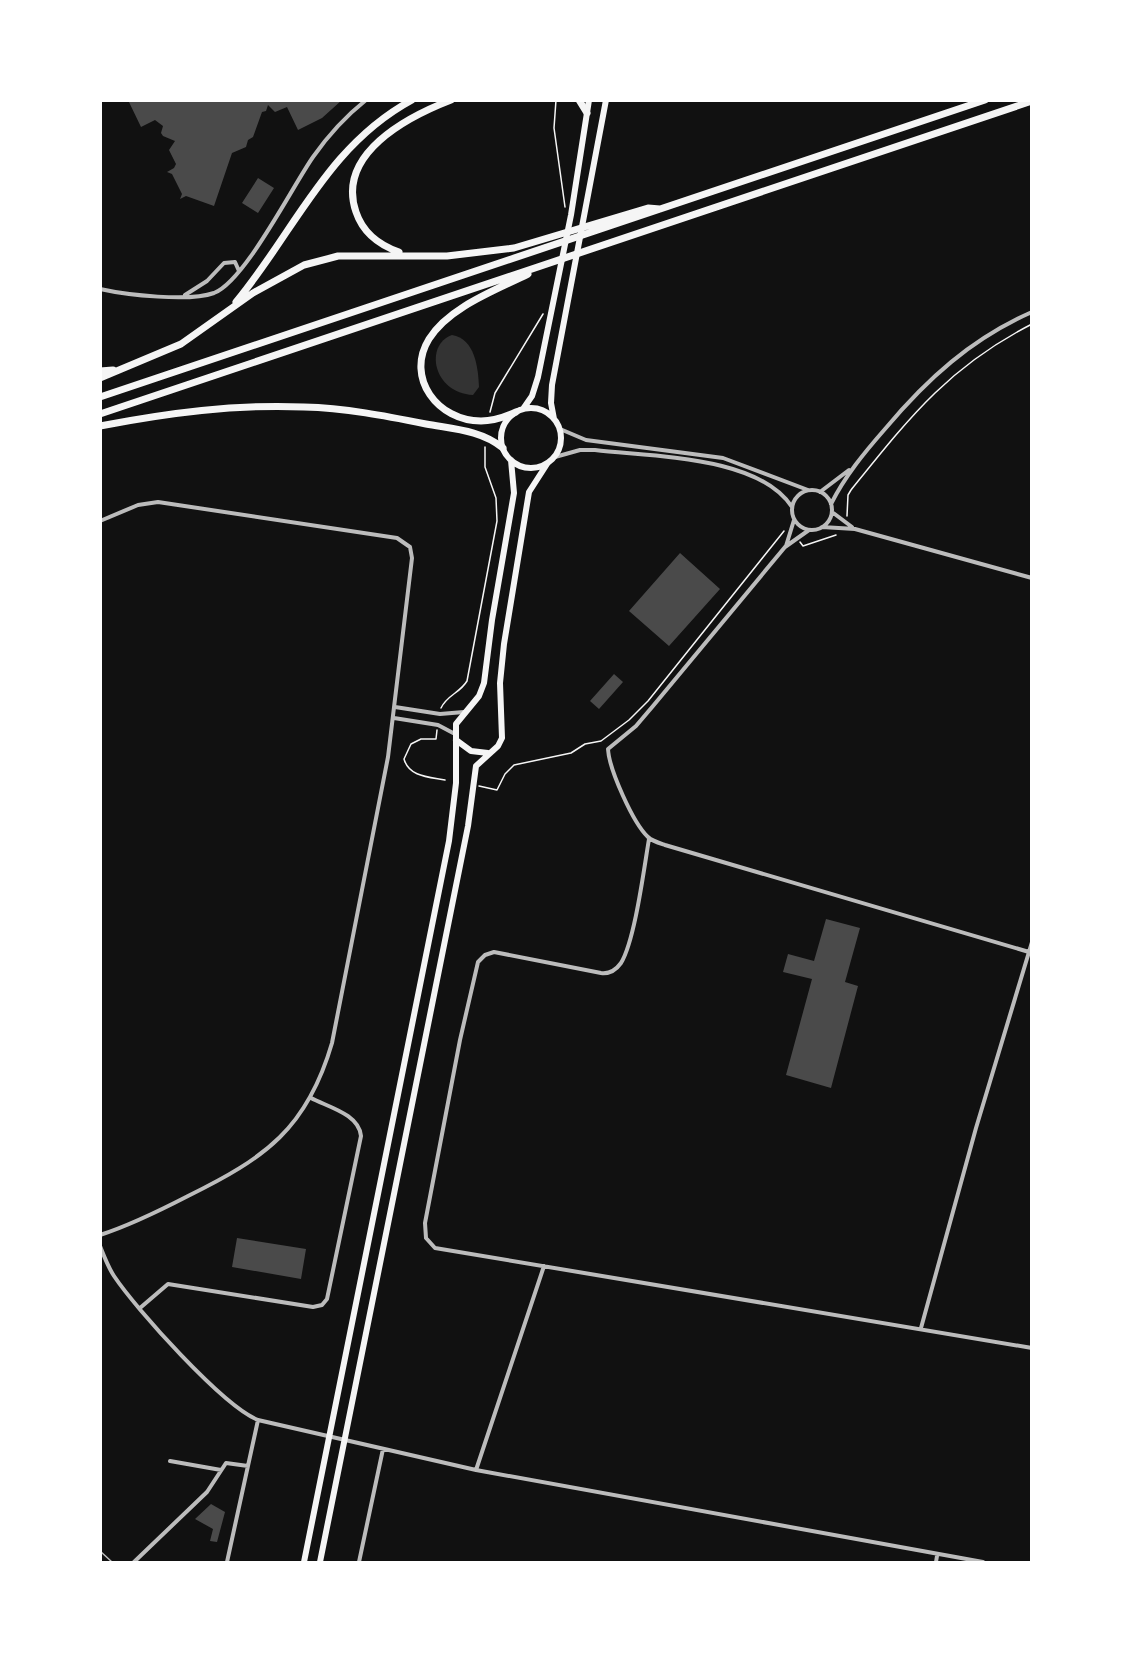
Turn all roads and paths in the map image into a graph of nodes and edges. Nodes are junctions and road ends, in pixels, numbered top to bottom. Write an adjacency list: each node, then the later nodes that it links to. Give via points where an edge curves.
1 (366, 100): 16 (street, via 314,156)
2 (412, 100): 19 (highway, via 377,123 336,160 269,260)
3 (451, 100): 14 (highway, via 417,114 381,140 363,161 354,181 355,207 365,229 381,244)
4 (556, 100): 12 (path, via 554,128)
5 (579, 100): 11 (highway)
6 (589, 100): 11 (highway)
7 (600, 100): 10 (highway)
8 (985, 100): 13 (highway)
9 (1032, 101): 15 (highway)
10 (605, 104): 30 (highway, via 551,394)
11 (587, 113): 27 (highway, via 538,377 532,396)
12 (565, 207)
13 (664, 209): 14 (highway, via 648,208 514,248 470,254); 26 (highway)
14 (404, 254): 19 (highway, via 338,256 304,265)
15 (552, 262): 27 (highway, via 460,310 437,329 422,356 421,375 427,392 451,415 481,421); 28 (highway)
16 (239, 272): 18 (street, via 214,293); 18 (street, via 235,262 224,263 207,281)
17 (100, 289): 18 (street)
18 (184, 296)
19 (231, 308): 23 (highway, via 181,344)
20 (545, 311): 29 (path, via 495,393)
21 (1032, 312): 38 (street, via 981,339 934,375)
22 (1032, 324): 46 (path, via 984,351 931,394 851,490)
23 (122, 369): 24 (highway); 25 (highway)
24 (100, 371)
25 (100, 378)
26 (100, 397)
27 (519, 411): 30 (highway, via 540,409); 34 (highway, via 502,430)
28 (100, 414)
29 (490, 415)
30 (554, 418): 32 (highway)
31 (100, 426): 34 (highway, via 195,411 307,407 469,432 489,438)
32 (560, 429): 35 (highway, via 561,444); 39 (street, via 586,440 723,458)
33 (485, 443): 57 (path, via 485,467 497,507 492,557 467,681 444,701)
34 (503, 448): 36 (highway)
35 (555, 457): 37 (highway); 42 (street, via 595,450 718,465 764,482 781,493)
36 (511, 460): 37 (highway, via 528,468); 56 (highway, via 514,492 484,683 479,696)
37 (547, 464): 61 (highway, via 530,492 500,683 503,733 498,746)
38 (854, 465): 40 (street); 41 (street)
39 (808, 490): 40 (street); 42 (street, via 798,496)
40 (820, 492): 41 (street)
41 (831, 504): 43 (street)
42 (792, 507): 44 (street)
43 (832, 512): 46 (street); 47 (street)
44 (794, 520): 50 (street); 51 (street)
45 (100, 521): 55 (street, via 138,505 159,502 405,542 412,558)
46 (844, 522): 49 (street)
47 (822, 527): 48 (street); 50 (street)
48 (842, 528): 49 (street); 52 (path, via 839,534 802,546)
49 (855, 529): 54 (street)
50 (809, 530): 52 (street)
51 (791, 533): 53 (street); 63 (path, via 783,531 629,720 602,741 585,744 571,753 514,765 497,790)
52 (797, 538): 53 (street)
53 (786, 547): 64 (street, via 648,712 608,749 633,814)
54 (1032, 578)
55 (395, 706): 57 (street); 58 (street)
56 (464, 712): 57 (street); 60 (highway, via 456,724)
57 (440, 714)
58 (394, 718): 59 (street); 67 (street, via 332,1043)
59 (438, 725): 60 (street); 62 (path, via 436,739 415,740 404,759 416,774)
60 (456, 737): 61 (highway, via 471,751); 75 (highway, via 456,783 449,841)
61 (489, 753): 76 (highway, via 476,766 473,780 468,826)
62 (445, 780)
63 (478, 786)
64 (650, 839): 66 (street); 70 (street, via 622,962 612,971 601,973 494,952 481,957 474,970 425,1223 426,1238 435,1248)
65 (1032, 942): 66 (street)
66 (1029, 952): 72 (street)
67 (311, 1098): 68 (street, via 273,1145 248,1165 146,1218); 71 (street, via 352,1119 361,1136 327,1299 313,1307 168,1284)
68 (100, 1234)
69 (100, 1246): 71 (street, via 113,1275)
70 (544, 1266): 72 (street); 81 (street)
71 (140, 1308): 74 (street, via 228,1400)
72 (921, 1328): 73 (street)
73 (1032, 1348)
74 (258, 1420): 75 (street); 79 (street)
75 (329, 1434): 76 (street); 87 (highway)
76 (345, 1439): 77 (street); 88 (highway)
77 (383, 1448): 81 (street); 89 (street)
78 (170, 1461): 80 (street)
79 (248, 1466): 80 (street, via 226,1463); 86 (street)
80 (220, 1470): 85 (street, via 207,1492)
81 (476, 1470): 83 (street)
82 (100, 1551): 84 (lane)
83 (938, 1556): 90 (street); 91 (street)
84 (112, 1563)
85 (134, 1563)
86 (227, 1563)
87 (304, 1563)
88 (320, 1563)
89 (359, 1563)
90 (936, 1563)
91 (983, 1563)

